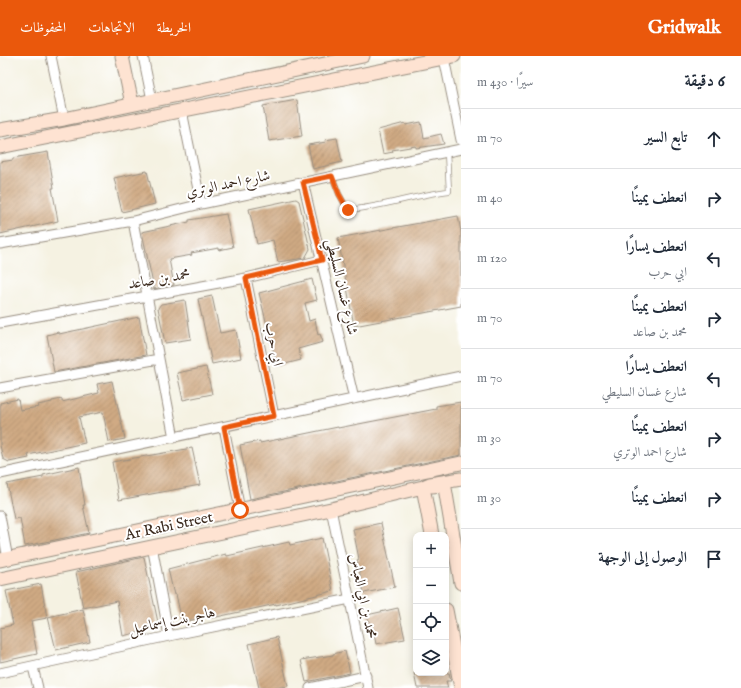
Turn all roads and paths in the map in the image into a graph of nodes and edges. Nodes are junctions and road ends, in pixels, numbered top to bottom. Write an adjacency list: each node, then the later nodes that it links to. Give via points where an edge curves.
1 (51, 56): 9 (street)
2 (122, 56): 7 (street)
3 (143, 56): 6 (street)
4 (363, 56): 6 (street)
5 (449, 57): 8 (street); 11 (street)
6 (152, 100): 7 (street)
7 (132, 104): 9 (street)
8 (182, 111): 12 (street); 17 (street)
9 (64, 119): 10 (street)
10 (0, 130)
11 (461, 140)
12 (0, 147)
13 (461, 149): 14 (street, شارع احمد الوتري)
14 (447, 152): 15 (street, شارع احمد الوتري); 15 (lane, via 449,190 367,208 348,210)
15 (332, 176): 16 (street, شارع احمد الوتري)
16 (303, 182): 17 (street, شارع احمد الوتري); 20 (street, شارع غسان السليطي)
17 (201, 204): 18 (street, شارع احمد الوتري)
18 (134, 221): 19 (street, شارع احمد الوتري); 22 (street)
19 (0, 244)
20 (322, 260): 21 (street, محمد بن صاعد); 27 (street, شارع غسان السليطي)
21 (246, 278): 22 (street, محمد بن صاعد); 28 (street, ابي حرب)
22 (148, 296): 23 (street, محمد بن صاعد); 24 (street)
23 (0, 323)
24 (159, 360): 26 (street); 30 (street)
25 (461, 376): 27 (street)
26 (0, 388)
27 (354, 399): 28 (street)
28 (274, 416): 29 (street)
29 (224, 427): 30 (street); 36 (street)
30 (174, 438): 32 (street)
31 (461, 463): 36 (street, Ar Rabi Street)
32 (0, 474)
33 (461, 478): 34 (street, Ar Rabi Street, via 430,484)
34 (423, 490): 35 (street, Ar Rabi Street); 38 (street); 42 (street, via 435,485 445,488)
35 (331, 509): 39 (street, Ar Rabi Street); 43 (street, محمد بن ابي العباس)
36 (240, 510): 40 (street, Ar Rabi Street)
37 (0, 516): 40 (street)
38 (431, 532)
39 (152, 546): 41 (street, Ar Rabi Street); 45 (street)
40 (4, 559)
41 (0, 579)
42 (461, 583)
43 (350, 599): 45 (street, هاجر بنت إسماعيل); 48 (street, محمد بن ابي العباس)
44 (449, 626): 52 (street)
45 (169, 636): 46 (street, هاجر بنت إسماعيل)
46 (33, 667): 47 (street, هاجر بنت إسماعيل); 49 (street)
47 (0, 673)
48 (366, 676): 50 (street); 51 (street, محمد بن ابي العباس)
49 (38, 688)
50 (310, 688)
51 (368, 688)
52 (461, 688)

